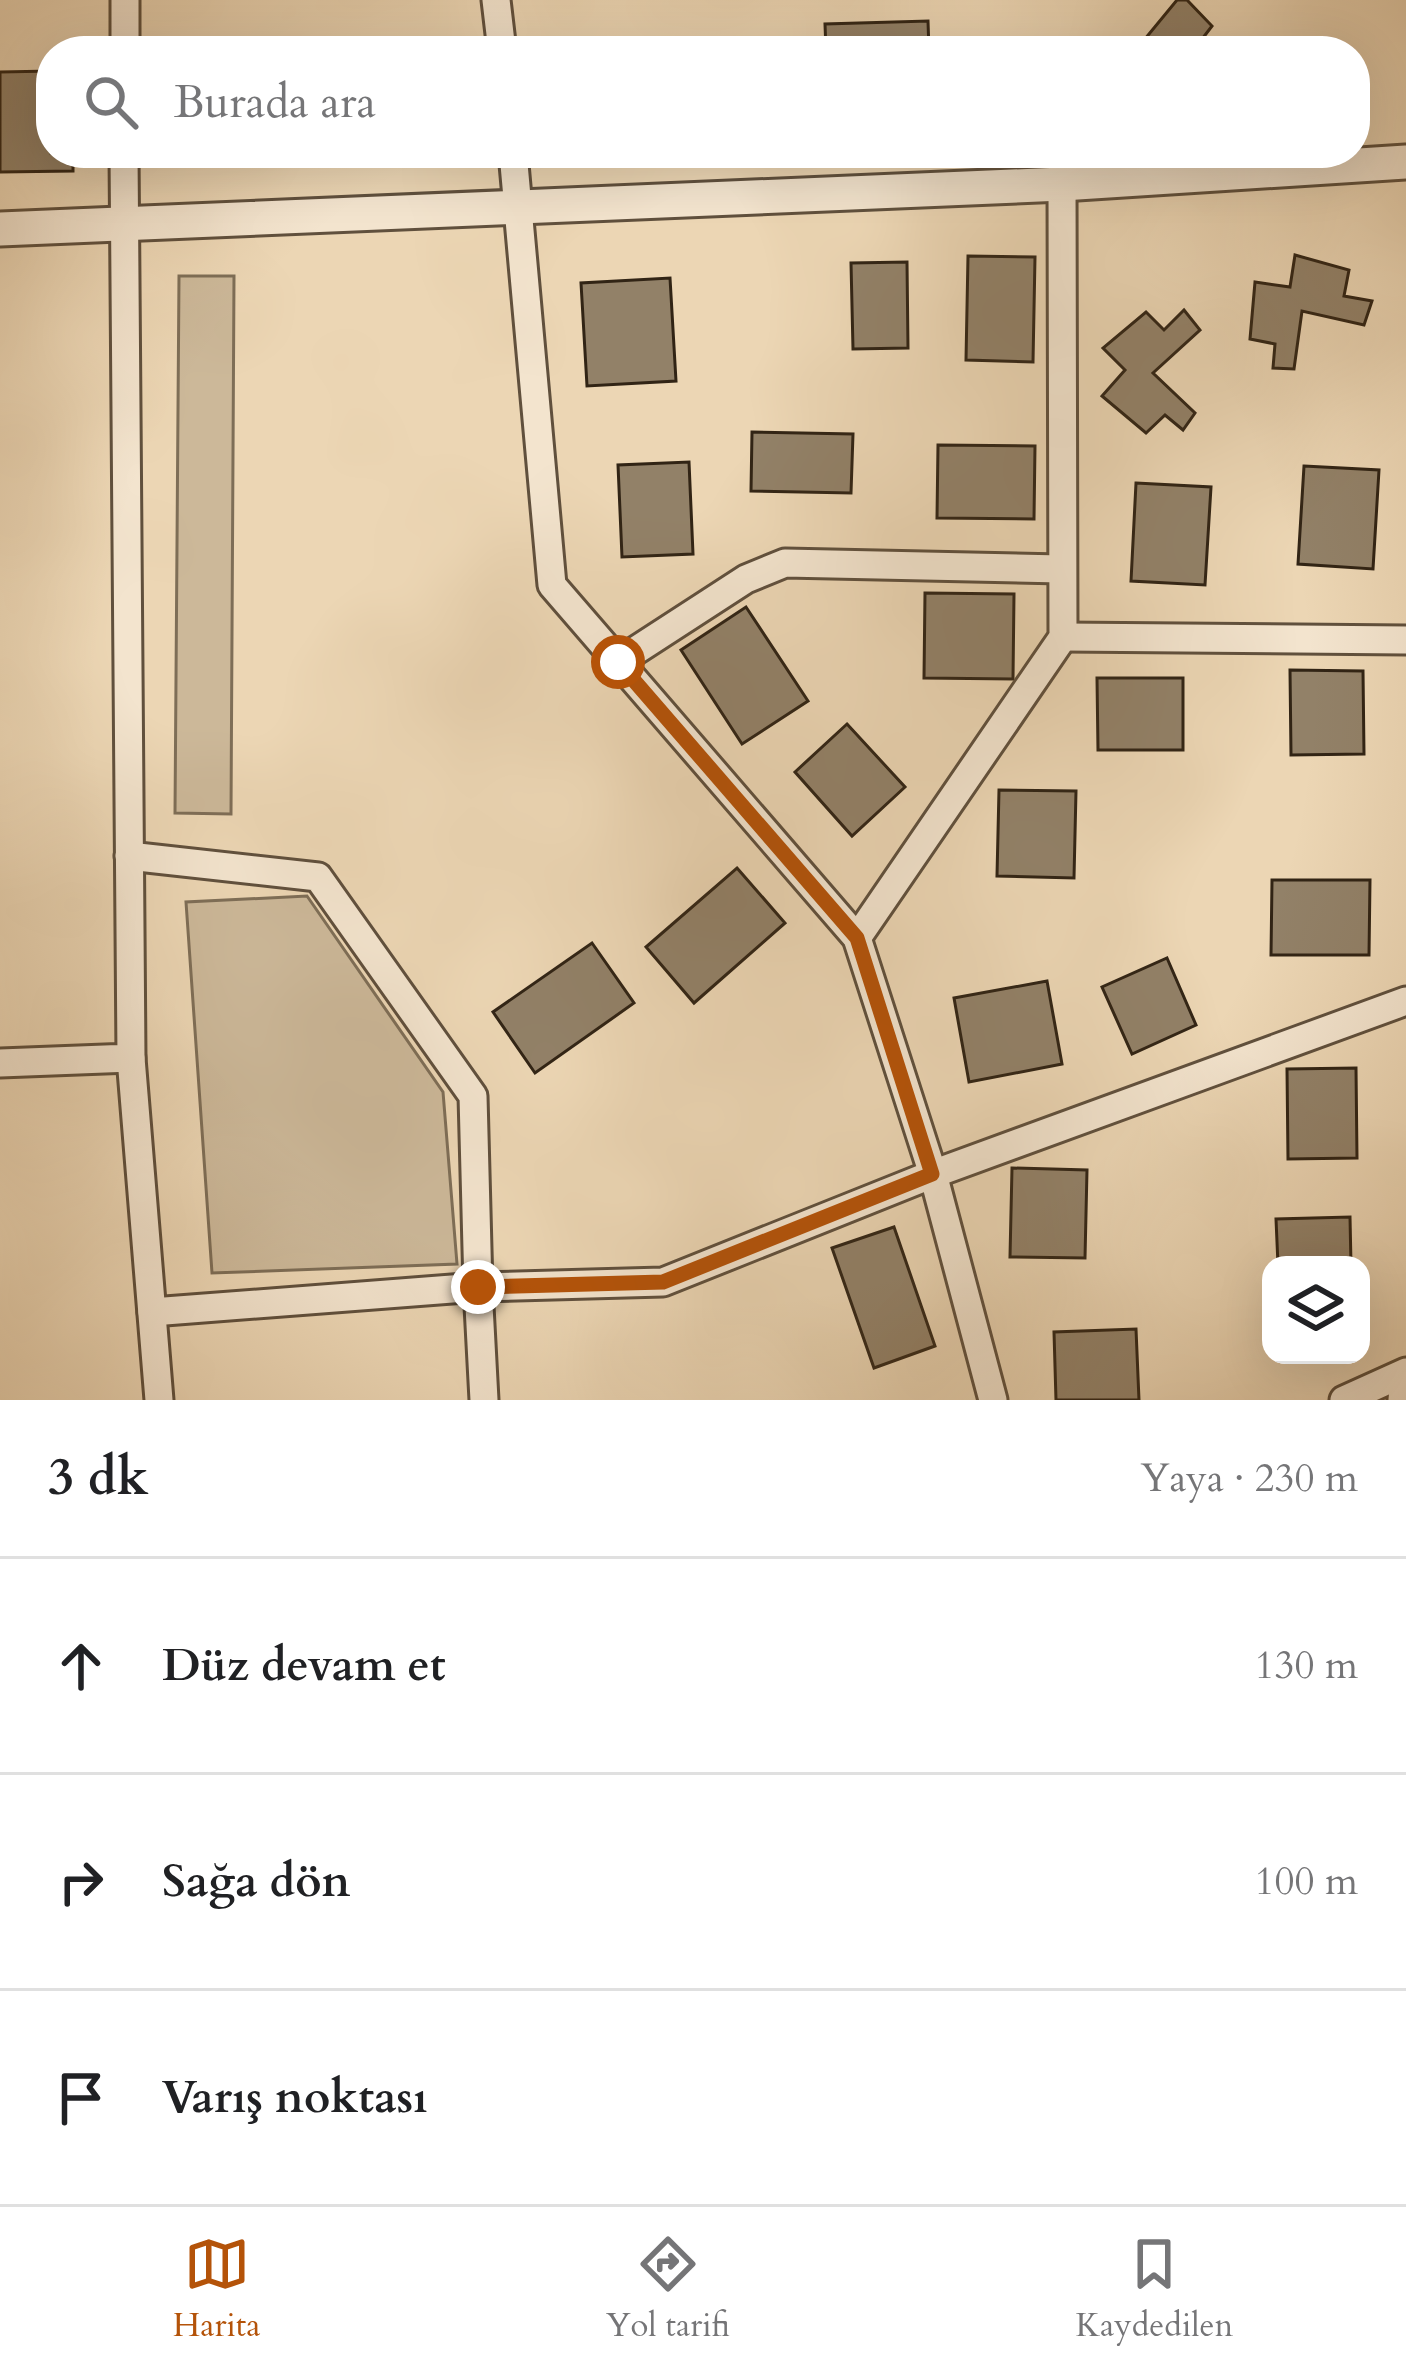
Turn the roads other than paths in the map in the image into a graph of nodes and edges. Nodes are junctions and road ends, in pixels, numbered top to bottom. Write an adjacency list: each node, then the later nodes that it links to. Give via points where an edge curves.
1 (125, 0): 3 (street)
2 (496, 0): 4 (street)
3 (125, 36)
4 (500, 36)
5 (1406, 162): 6 (street)
6 (1370, 164)
7 (124, 168): 12 (street)
8 (515, 168): 11 (street)
9 (1312, 168): 10 (street)
10 (1062, 184): 11 (street); 14 (street)
11 (519, 209): 12 (street); 17 (street, via 552,585)
12 (122, 226): 13 (street); 18 (street)
13 (0, 230)
14 (1061, 569): 15 (street); 17 (street, via 785,563 746,579)
15 (1063, 637): 16 (street); 19 (street)
16 (1406, 640)
17 (618, 662): 19 (street)
18 (129, 856): 21 (street); 24 (street, via 317,877 473,1096)
19 (857, 938): 23 (street)
20 (1406, 1000): 23 (street)
21 (131, 1058): 22 (street); 25 (street)
22 (0, 1063)
23 (932, 1174): 24 (street, via 663,1282); 30 (street)
24 (478, 1287): 25 (street); 29 (street)
25 (152, 1312): 28 (street)
26 (1406, 1372): 31 (street)
27 (1406, 1390): 32 (street)
28 (159, 1400)
29 (484, 1400)
30 (993, 1400)
31 (1344, 1400)
32 (1405, 1400)

